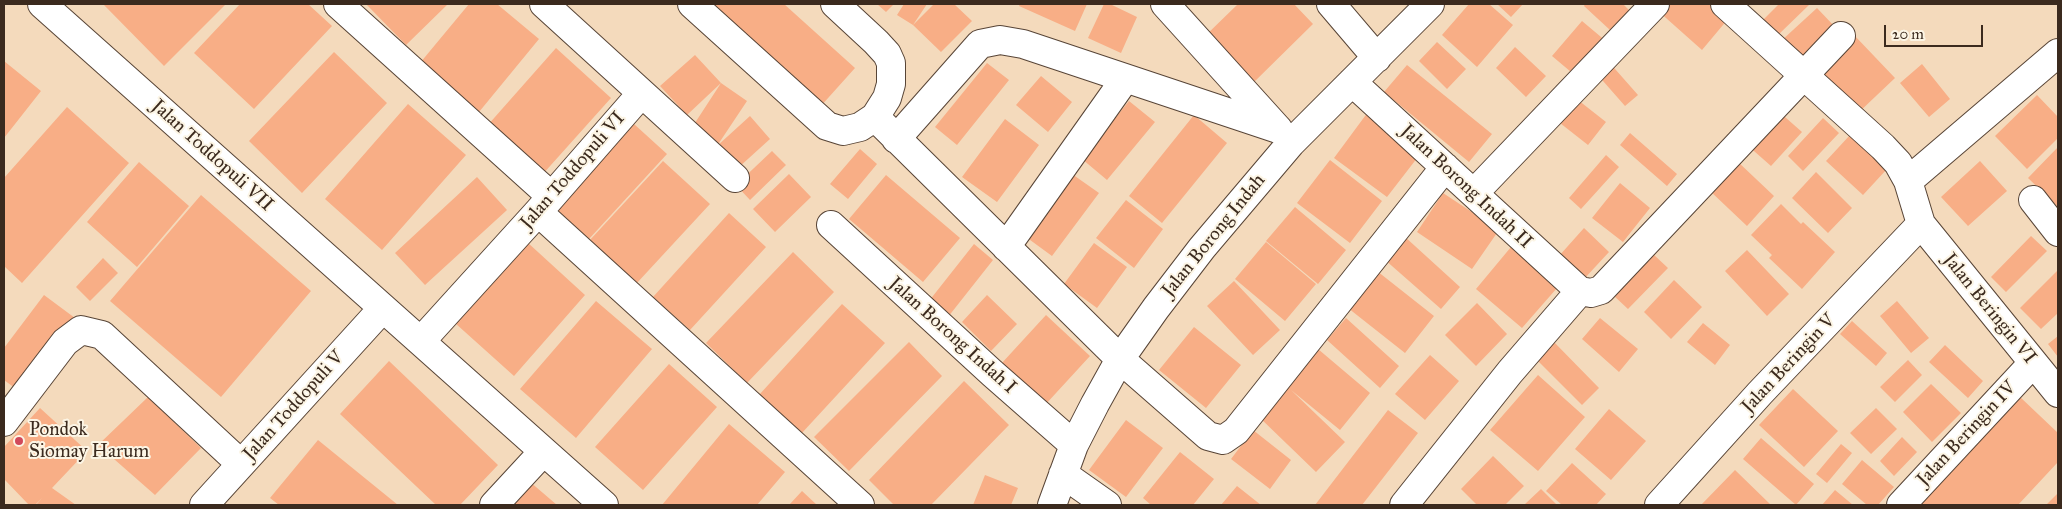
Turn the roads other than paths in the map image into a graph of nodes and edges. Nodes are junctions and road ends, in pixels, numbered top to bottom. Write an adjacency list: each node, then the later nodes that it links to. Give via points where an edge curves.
1 (42, 4): 32 (street, Jalan Toddopuli VII)
2 (338, 4): 26 (street)
3 (544, 4): 17 (street)
4 (692, 4): 18 (street, via 827,126 843,131 860,127)
5 (835, 4): 18 (street, via 876,42 891,62 887,98)
6 (1165, 4): 19 (street)
7 (1331, 4): 13 (street)
8 (1430, 4): 13 (street, Jalan Borong Indah)
9 (1655, 4): 24 (street)
10 (1726, 4): 14 (street)
11 (1841, 36): 14 (street)
12 (2058, 54): 23 (street)
13 (1377, 58): 16 (street, Jalan Borong Indah)
14 (1804, 75): 23 (street, via 1883,146); 31 (street, via 1601,290 1591,293)
15 (1125, 79): 19 (street); 20 (street, via 1023,44 1000,40 980,44); 30 (street)
16 (1352, 82): 19 (street, Jalan Borong Indah); 21 (street, Jalan Borong Indah II)
17 (641, 94): 22 (street); 26 (street, Jalan Toddopuli VI)
18 (875, 117): 20 (street)
19 (1285, 136): 34 (street, Jalan Borong Indah)
20 (896, 139): 30 (street)
21 (1445, 168): 24 (street, Jalan Borong Indah II); 34 (street, via 1236,431 1223,440 1208,436)
22 (735, 178)
23 (1908, 181): 27 (street)
24 (1474, 193): 31 (street, Jalan Borong Indah II)
25 (2033, 200): 29 (street)
26 (545, 204): 33 (street, Jalan Toddopuli VI); 45 (street)
27 (1921, 224): 35 (street, Jalan Beringin VI); 49 (street, Jalan Beringin V)
28 (831, 225): 38 (street, Jalan Borong Indah I)
29 (2058, 232)
30 (1006, 247): 34 (street)
31 (1580, 291): 48 (street, via 1510,372)
32 (384, 308): 33 (street); 40 (street, Jalan Toddopuli V)
33 (421, 341): 39 (street)
34 (1120, 359): 38 (street, Jalan Borong Indah)
35 (2033, 363): 36 (street, Jalan Beringin VI); 50 (street, Jalan Beringin IV)
36 (2058, 393)
37 (4, 422): 40 (street, via 65,342 81,330 102,335)
38 (1074, 445): 41 (street, Jalan Borong Indah)
39 (542, 452): 43 (street); 44 (street)
40 (241, 464): 42 (street, Jalan Toddopuli V)
41 (1063, 474): 46 (street, Jalan Borong Indah); 47 (street)
42 (204, 505)
43 (494, 505)
44 (604, 505)
45 (860, 505)
46 (1052, 505)
47 (1106, 505)
48 (1404, 505)
49 (1659, 505)
50 (1902, 505)

